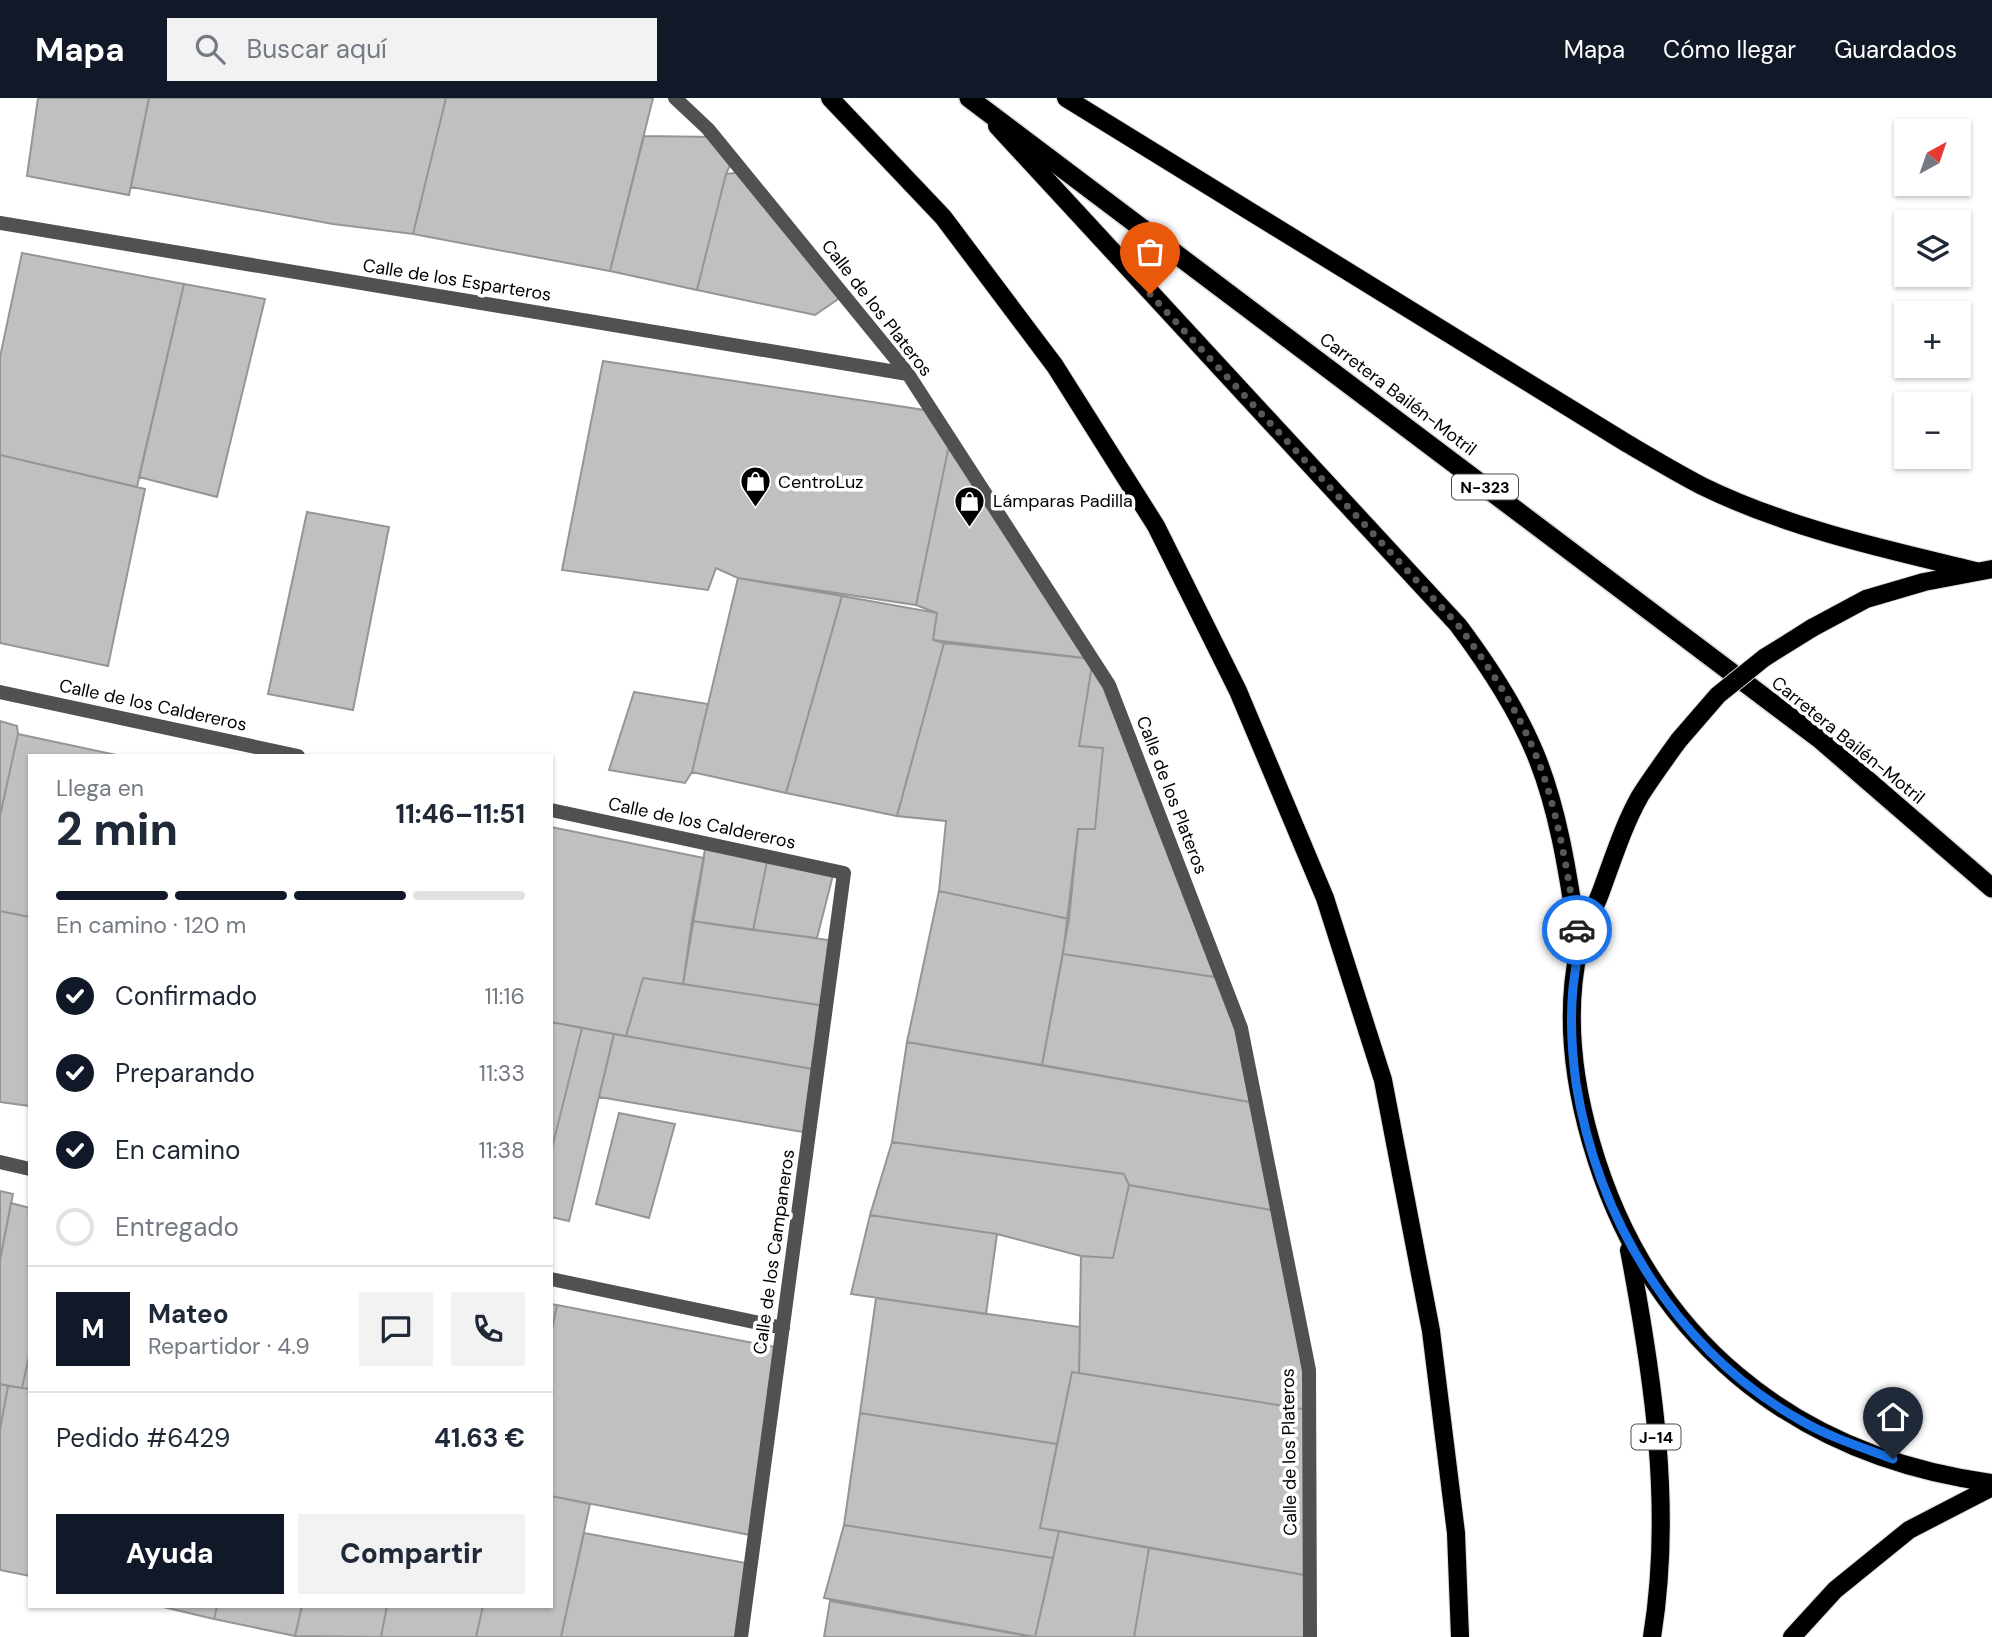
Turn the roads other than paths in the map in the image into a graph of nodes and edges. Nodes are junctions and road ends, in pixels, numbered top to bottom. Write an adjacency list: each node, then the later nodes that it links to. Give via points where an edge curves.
1 (675, 98): 6 (street, Calle de los Plateros, via 708,129)
2 (830, 98): 22 (main road, via 943,216 1055,366 1156,526 1238,691 1325,898 1382,1080 1432,1331 1456,1533)
3 (1066, 98): 7 (main road, via 1703,486 1798,524 1875,547)
4 (973, 100): 12 (highway, Carretera Bailén-Motril / N-323, via 1821,740); 13 (main road, via 1458,625 1484,660 1536,755 1565,860)
5 (0, 223): 6 (street, Calle de los Esparteros)
6 (908, 374): 21 (street, Calle de los Plateros, via 1109,685 1241,1028 1309,1370)
7 (1984, 570): 13 (main road, bridge, via 1866,599 1764,658 1718,695 1679,740 1639,798)
8 (0, 692): 9 (street, Calle de los Caldereros)
9 (290, 754)
10 (553, 810): 11 (street, Calle de los Caldereros)
11 (844, 873): 18 (street, Calle de los Campaneros)
12 (1992, 888)
13 (1579, 946): 16 (main road, via 1573,989 1576,1082 1597,1164)
14 (0, 1162): 15 (street)
15 (28, 1169)
16 (1627, 1240): 19 (main road, via 1689,1329 1754,1391 1844,1441 1917,1468); 23 (main road, J-14, via 1645,1336 1659,1467 1657,1603)
17 (553, 1279): 18 (street)
18 (783, 1328): 20 (street, Calle de los Campaneros)
19 (1992, 1485): 24 (main road, via 1909,1530 1835,1590)
20 (741, 1637)
21 (1310, 1637)
22 (1460, 1637)
23 (1652, 1637)
24 (1792, 1637)

